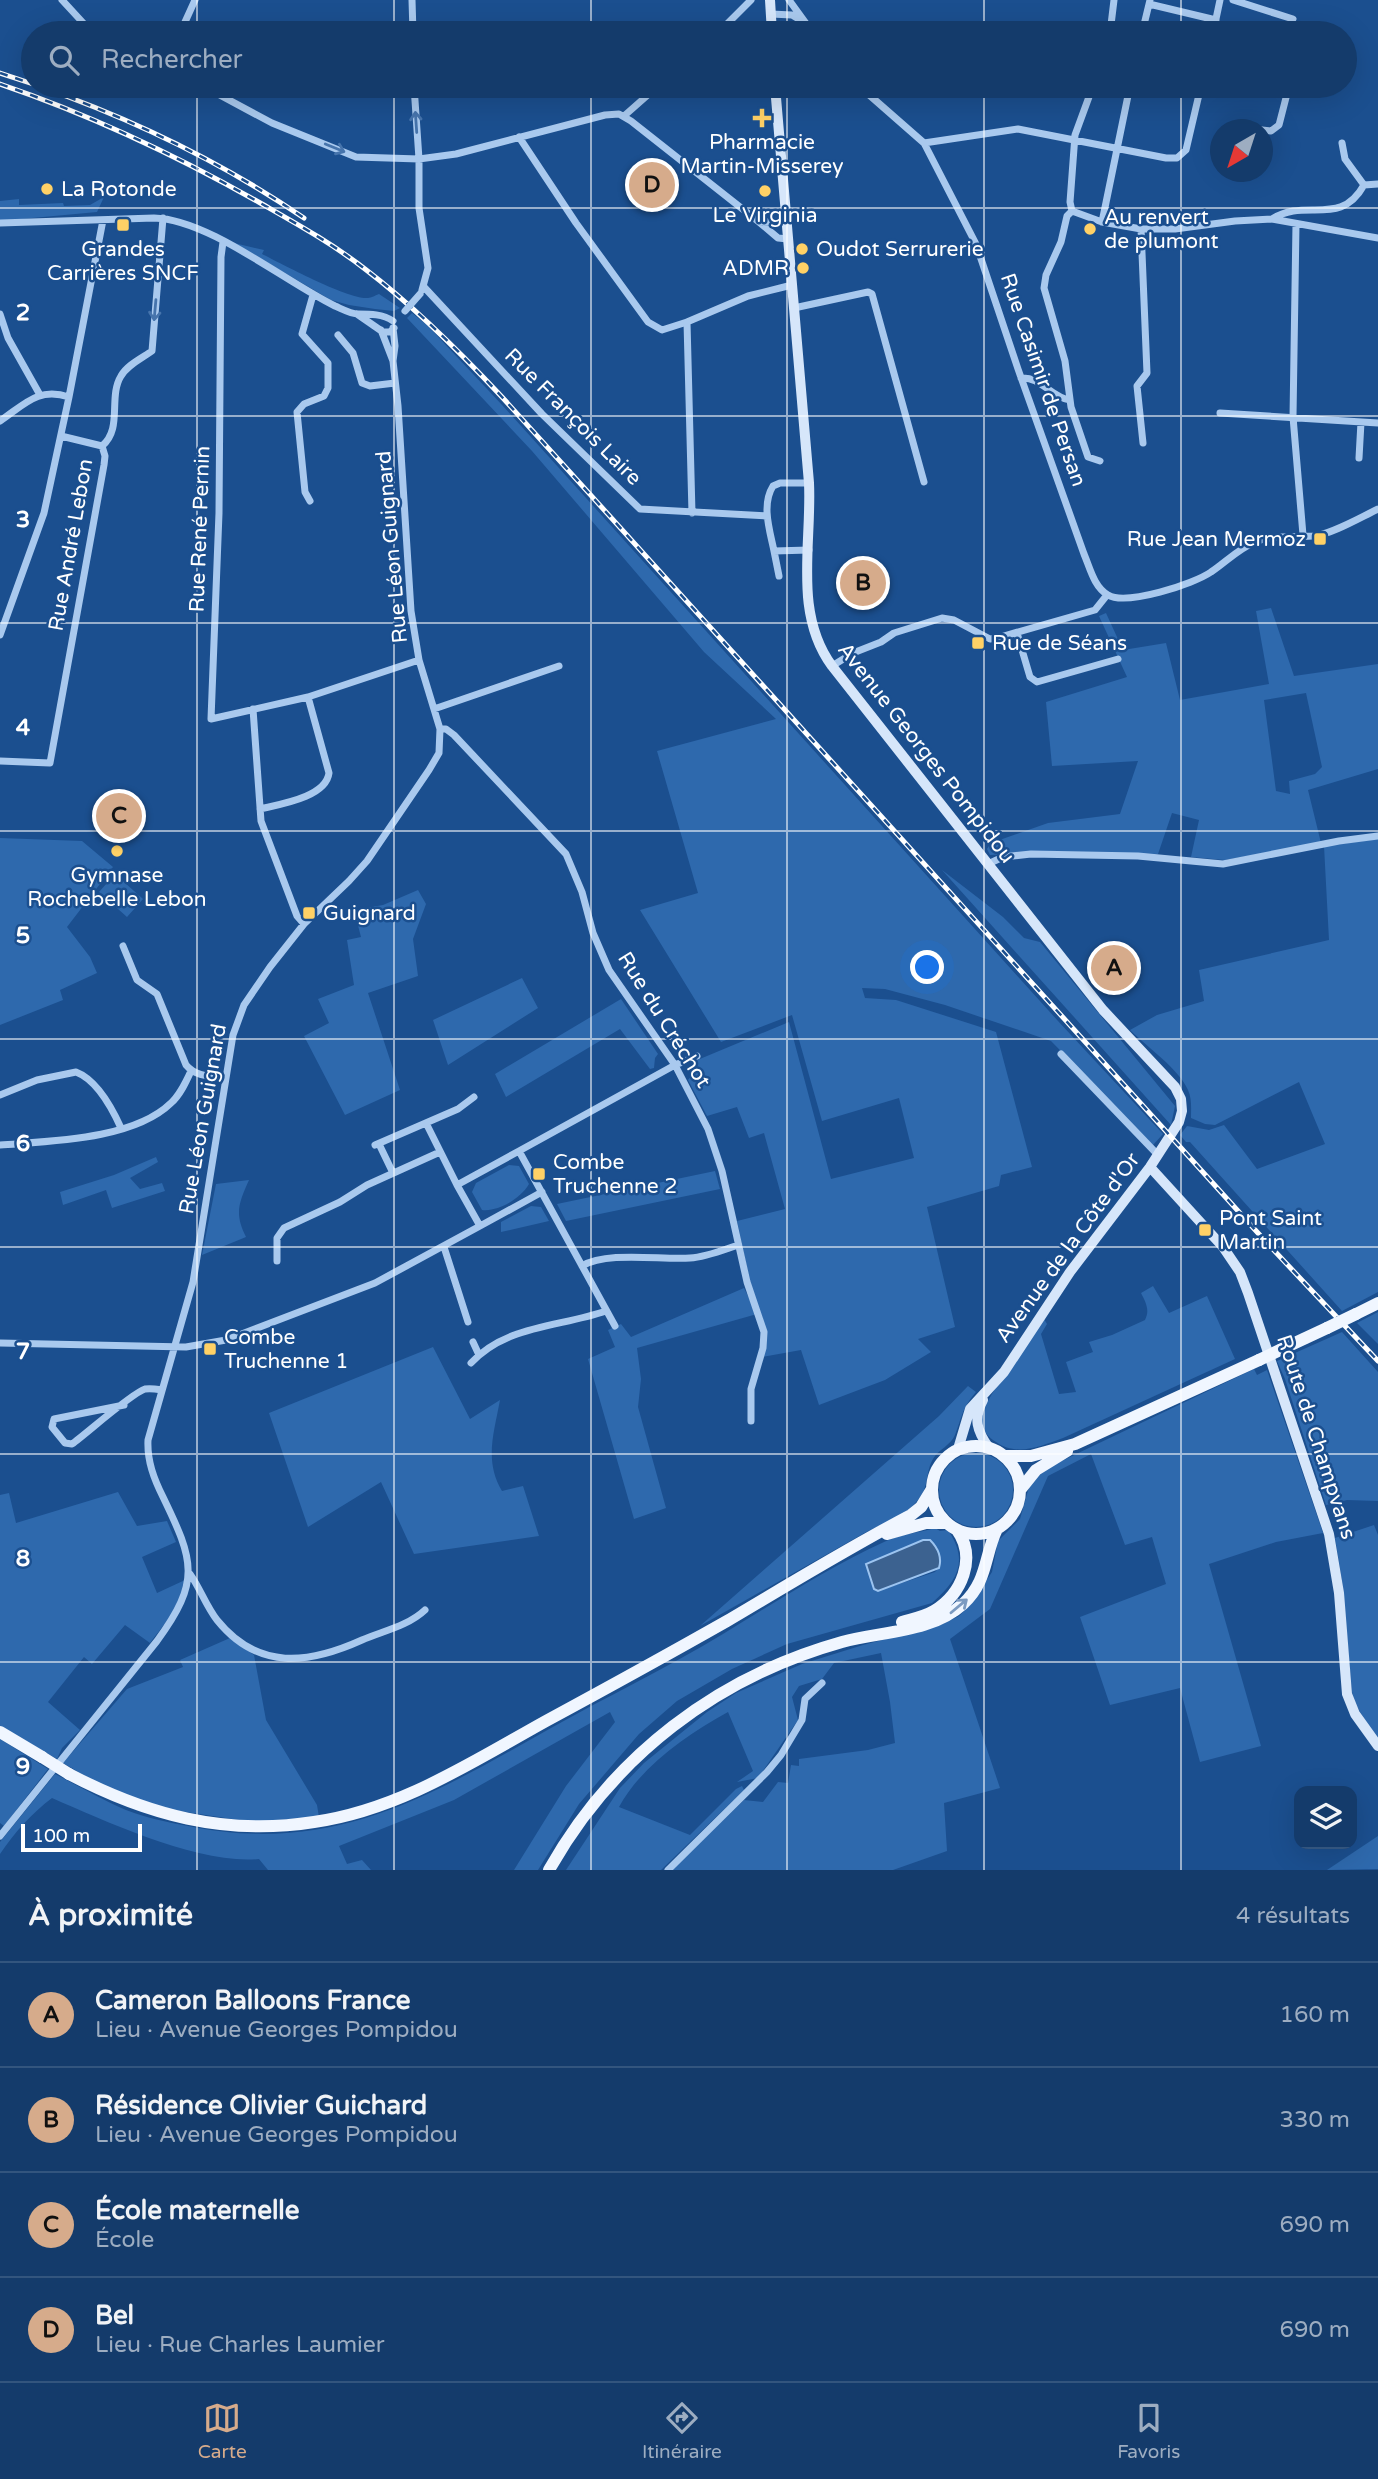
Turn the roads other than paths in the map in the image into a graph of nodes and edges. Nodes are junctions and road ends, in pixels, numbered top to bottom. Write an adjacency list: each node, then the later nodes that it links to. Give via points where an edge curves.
1 (62, 0): 13 (street)
2 (195, 0): 14 (street)
3 (412, 0): 15 (street)
4 (751, 0): 16 (street)
5 (770, 0): 11 (main road)
6 (789, 0): 19 (street)
7 (1114, 0): 20 (street)
8 (1220, 0): 23 (street)
9 (1233, 0): 12 (street)
10 (1150, 2): 21 (street); 22 (street)
11 (771, 13): 17 (main road); 18 (street)
12 (1293, 19)
13 (83, 21)
14 (185, 21)
15 (413, 21)
16 (730, 21)
17 (771, 21)
18 (801, 21)
19 (802, 21)
20 (1111, 21)
21 (1145, 21)
22 (1199, 21)
23 (1215, 21)
24 (229, 98): 40 (street, one-way to 40, via 272,122 356,157)
25 (415, 98): 40 (street, one-way to 25)
26 (644, 98): 33 (street)
27 (776, 98): 47 (main road, Avenue Georges Pompidou)
28 (873, 98): 37 (street, Rue Casimir de Persan)
29 (1089, 98): 36 (street)
30 (1127, 98): 39 (street)
31 (1198, 98): 39 (street, via 1187,147 1180,157)
32 (1286, 98): 34 (street, via 1279,125)
33 (624, 116): 35 (street, via 605,114); 48 (street)
34 (1273, 130)
35 (519, 137): 40 (street); 63 (street, via 648,322 662,330)
36 (1074, 139): 37 (street, via 1018,130); 39 (street); 43 (street)
37 (924, 143): 67 (street, Rue Casimir de Persan, via 982,257)
38 (1342, 144): 42 (street, via 1345,159)
39 (1116, 147): 49 (street)
40 (419, 159): 57 (street, via 419,208 428,268)
41 (1378, 184): 42 (street)
42 (1364, 185): 45 (street, via 1345,206)
43 (1072, 211): 49 (street); 71 (street, via 1044,280 1068,373)
44 (163, 218): 46 (street); 55 (street, via 191,225); 79 (street, Rue André Lebon, one-way to 79, via 152,351 120,377 111,435)
45 (1272, 219): 51 (street); 52 (street)
46 (103, 220): 50 (street); 70 (street)
47 (787, 221): 48 (street); 54 (main road, Avenue Georges Pompidou)
48 (759, 222): 54 (street)
49 (1102, 222): 52 (street)
50 (0, 223)
51 (1296, 224): 53 (street); 73 (street)
52 (1141, 229): 78 (street, via 1147,373 1137,386)
53 (1378, 238)
54 (788, 239): 56 (main road, Avenue Georges Pompidou)
55 (223, 242): 58 (street); 100 (street, Rue René Pernin, via 211,719)
56 (792, 285): 59 (main road, Avenue Georges Pompidou); 63 (street, via 747,296)
57 (422, 291): 62 (street, bridge); 86 (street, Rue François Laire, via 640,509)
58 (313, 295): 61 (street); 84 (street, via 303,334 327,360 328,387 324,396 297,412 305,492)
59 (794, 308): 82 (street, via 872,294); 83 (main road, Avenue Georges Pompidou)
60 (0, 314): 69 (street)
61 (357, 314): 62 (street); 64 (street)
62 (391, 322): 64 (street, via 388,332); 64 (street, via 380,321); 66 (street, Rue Léon Guignard)
63 (687, 322): 86 (street)
64 (381, 330): 66 (street, Rue Léon Guignard)
65 (338, 335): 68 (street, via 353,353 362,383)
66 (393, 361): 68 (street, Rue Léon Guignard)
67 (1021, 378): 71 (street, via 1032,379); 92 (street, Rue Casimir de Persan, via 1091,572)
68 (395, 383): 96 (street, Rue Léon Guignard, via 411,611)
69 (40, 395): 70 (street, via 51,392); 74 (street)
70 (69, 397): 77 (street)
71 (1070, 401): 81 (street, via 1088,457)
72 (1220, 413): 73 (street)
73 (1293, 417): 75 (street); 88 (street)
74 (0, 421)
75 (1362, 422): 76 (street); 80 (street)
76 (1378, 423)
77 (61, 436): 79 (street); 94 (street, via 44,513)
78 (1143, 443)
79 (102, 446): 103 (street, Rue André Lebon, via 104,465 50,763)
80 (1359, 458)
81 (1100, 461)
82 (924, 482)
83 (809, 483): 87 (street, via 773,486); 89 (main road, Avenue Georges Pompidou)
84 (310, 501)
85 (1378, 509): 88 (street, via 1314,536)
86 (692, 513): 87 (street, Rue François Laire)
87 (768, 516): 90 (street)
88 (1303, 535): 92 (street, via 1253,543 1210,573 1172,588 1126,599)
89 (809, 550): 90 (street); 98 (main road, Avenue Georges Pompidou, via 809,614 815,637)
90 (774, 551): 91 (street)
91 (779, 576)
92 (1107, 595): 93 (street, via 1095,610)
93 (1017, 633): 95 (street, via 1030,677 1037,682); 98 (street, via 990,639 942,618 894,633)
94 (0, 635)
95 (1118, 659)
96 (419, 660): 99 (street, Rue René Pernin); 101 (street, Rue Léon Guignard)
97 (559, 666): 101 (street)
98 (832, 666): 106 (main road, Avenue Georges Pompidou)
99 (308, 697): 100 (street, Rue René Pernin); 104 (street, via 328,781 320,790)
100 (253, 709): 104 (street)
101 (433, 709): 102 (street, Rue Léon Guignard)
102 (440, 729): 107 (street, Rue Léon Guignard, via 435,762 367,861); 111 (street, Rue du Créchot, via 454,735 562,849 609,970)
103 (0, 761)
104 (260, 809): 107 (street, via 297,916)
105 (1378, 836): 106 (street, via 1223,864 1138,856 1031,854)
106 (988, 864): 118 (main road, Avenue Georges Pompidou, via 1112,1022 1175,1087 1182,1104)
107 (304, 924): 113 (street, Rue Léon Guignard, via 244,1005 233,1034)
108 (123, 946): 112 (street, via 137,980 157,994)
109 (1061, 1054): 122 (street)
110 (697, 1056): 111 (street)
111 (675, 1065): 120 (street); 128 (street, Rue du Créchot, via 708,1129)
112 (191, 1071): 113 (street); 117 (street, via 166,1107)
113 (226, 1078): 138 (street, Rue Léon Guignard, via 193,1282)
114 (0, 1095): 117 (street, via 37,1080 76,1072 103,1097)
115 (474, 1097): 116 (street)
116 (426, 1123): 121 (street); 124 (street, via 377,1145)
117 (121, 1128): 119 (street, via 78,1138)
118 (1176, 1128): 122 (main road, Avenue de la Côte d'Or)
119 (0, 1145)
120 (519, 1150): 125 (street); 126 (street)
121 (440, 1152): 124 (street); 125 (street)
122 (1158, 1155): 123 (main road, Avenue de la Côte d'Or)
123 (1150, 1167): 141 (main road, Avenue de la Côte d'Or); 159 (main road, Route de Champvans, via 1240,1272 1329,1534 1347,1694)
124 (393, 1173): 130 (street, via 284,1228 277,1238)
125 (457, 1185): 127 (street)
126 (542, 1192): 127 (street); 131 (street)
127 (480, 1226): 129 (street)
128 (738, 1245): 131 (street, via 693,1258 631,1258); 144 (street, Rue du Créchot, via 764,1332 751,1389)
129 (443, 1247): 134 (street); 138 (street, via 375,1283 240,1336)
130 (277, 1261)
131 (582, 1266): 133 (street)
132 (1378, 1303): 145 (main road, bridge)
133 (606, 1311): 135 (street); 139 (street, via 521,1332)
134 (468, 1322)
135 (615, 1326)
136 (474, 1342): 139 (street)
137 (0, 1343): 138 (street)
138 (176, 1346): 142 (street, Rue Léon Guignard)
139 (478, 1355): 140 (street)
140 (471, 1363)
141 (989, 1388): 146 (main road, Avenue de la Côte d'Or, via 976,1418); 147 (main road, Avenue de la Côte d'Or, via 968,1413)
142 (162, 1390): 143 (street, via 144,1390); 154 (street, Rue Léon Guignard, via 148,1454 155,1482 180,1531)
143 (124, 1405): 143 (street, via 72,1444 65,1443 52,1427 54,1419)
144 (751, 1421)
145 (1075, 1444): 148 (main road, via 1031,1456); 150 (main road, via 1036,1469)
146 (989, 1448): 147 (main road); 148 (main road)
147 (958, 1450): 149 (main road, via 937,1468)
148 (1004, 1456): 150 (main road, via 1014,1468)
149 (932, 1489): 151 (main road, via 935,1507); 153 (main road, via 916,1511)
150 (1020, 1490): 152 (main road, via 1011,1516)
151 (952, 1526): 152 (main road, via 974,1534); 153 (main road, via 926,1523); 156 (main road, via 964,1543 966,1560 951,1596 933,1611)
152 (997, 1529): 156 (main road, one-way to 152, via 930,1623 965,1603 985,1571)
153 (861, 1544): 158 (main road, bridge, via 461,1768 394,1801 319,1822 236,1826 156,1812 69,1774)
154 (190, 1574): 155 (street, via 224,1628 248,1647 276,1657 305,1659 328,1654); 160 (street, Rue Léon Guignard, via 176,1615)
155 (425, 1611)
156 (873, 1634): 161 (main road, via 787,1659 743,1679 691,1712 621,1771)
157 (822, 1683): 162 (street, via 805,1699 802,1720 774,1763)
158 (0, 1732)
159 (1378, 1746)
160 (0, 1836)
161 (549, 1870)
162 (668, 1870)

